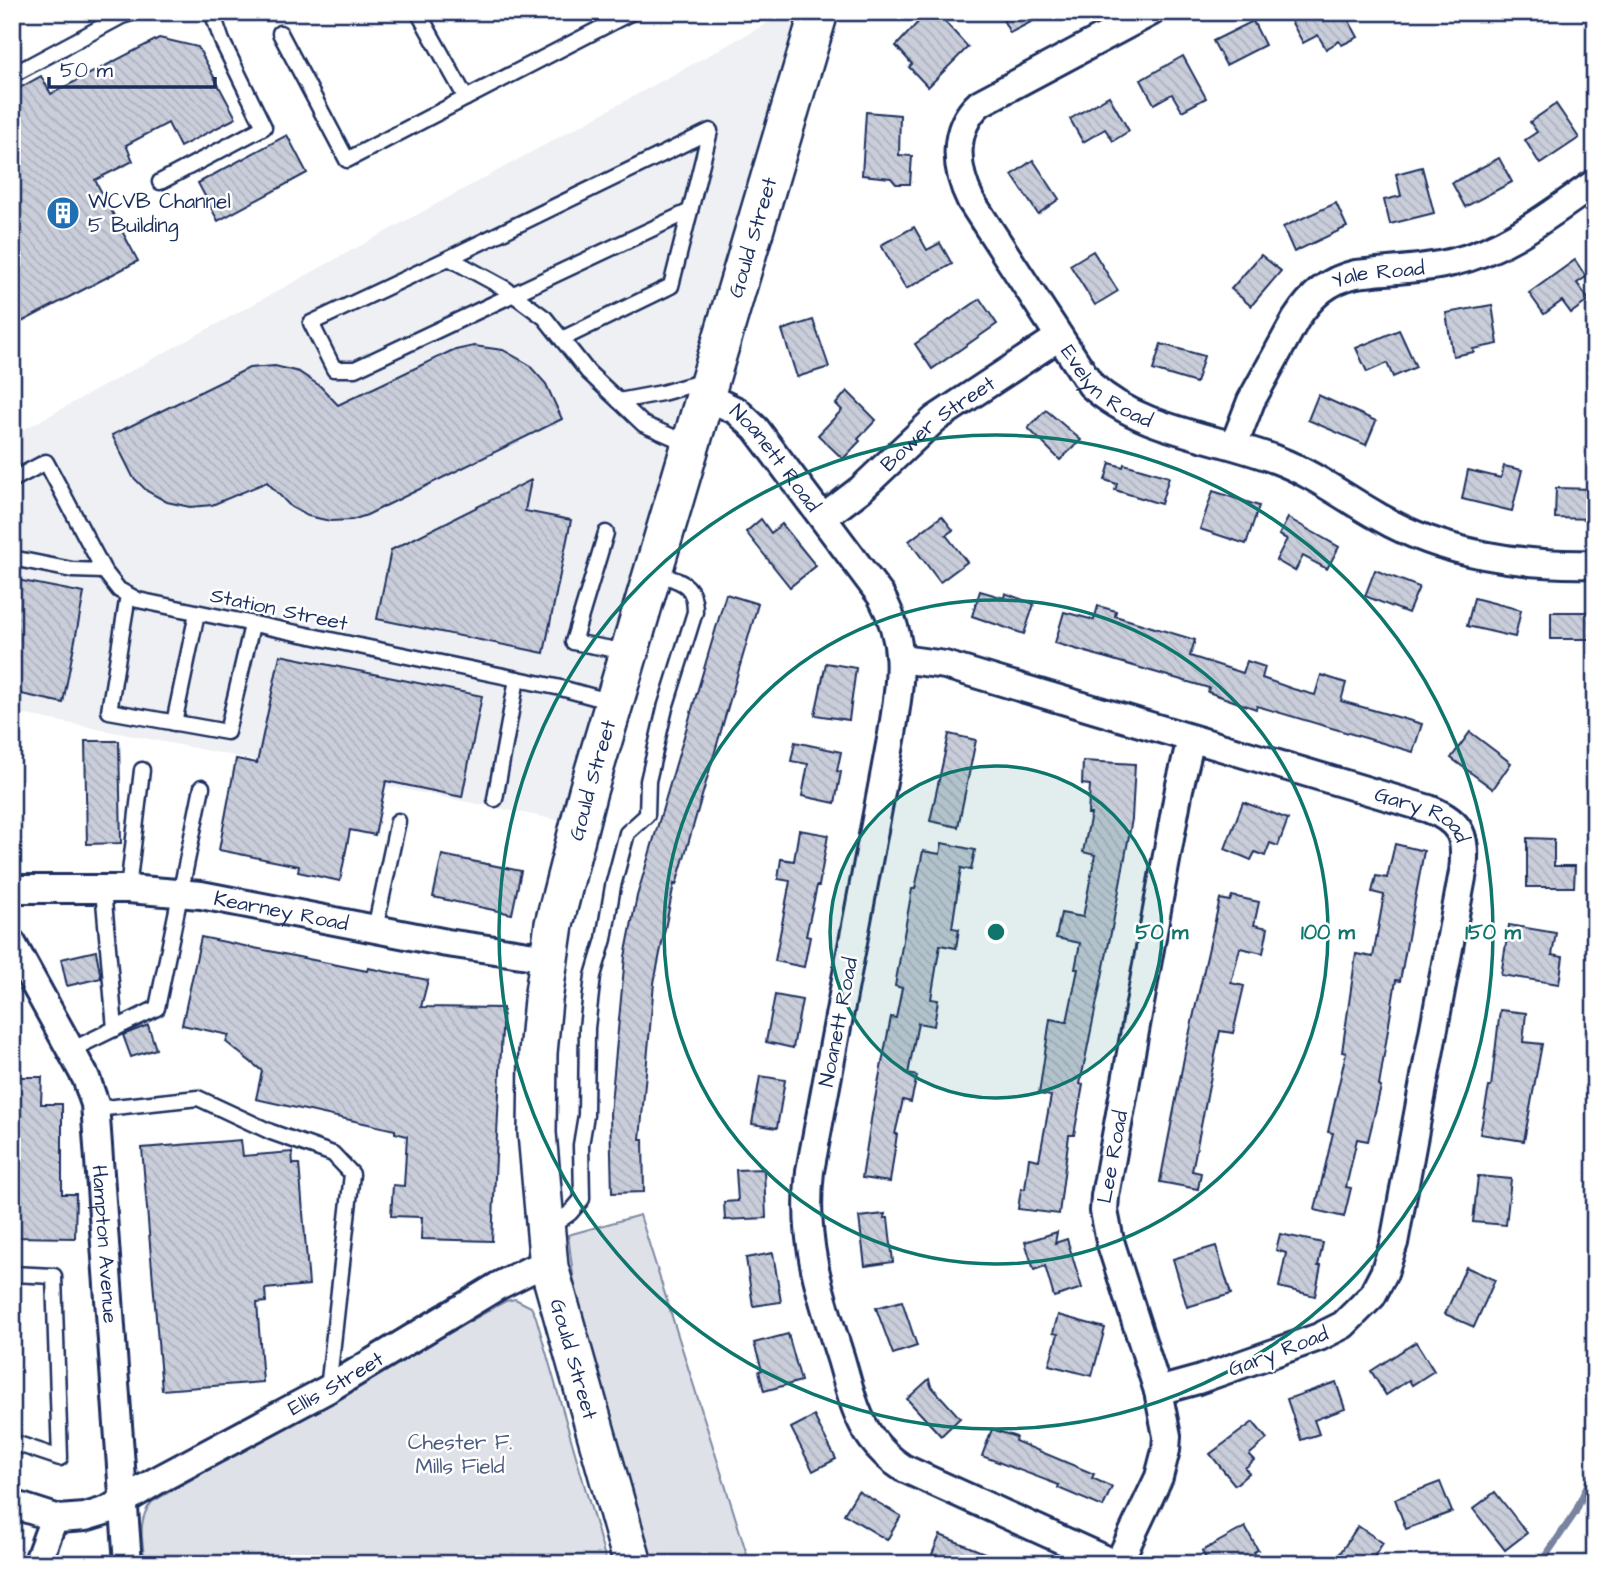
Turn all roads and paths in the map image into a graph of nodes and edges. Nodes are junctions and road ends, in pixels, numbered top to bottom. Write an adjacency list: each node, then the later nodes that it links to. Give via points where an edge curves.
1 (135, 12): 8 (lane)
2 (212, 12): 10 (lane, via 264,127)
3 (418, 12): 9 (lane)
4 (632, 12): 9 (lane)
5 (819, 12): 17 (main road, Gould Street)
6 (1151, 12): 15 (street, Evelyn Road, via 988,98 973,109 962,127 959,158 966,191)
7 (280, 33): 9 (lane, via 347,160)
8 (12, 75)
9 (466, 98)
10 (160, 182)
11 (1595, 183): 20 (street, Yale Road, via 1513,238 1469,258 1356,274 1323,287 1296,319 1251,401)
12 (690, 211): 13 (lane, via 710,131); 14 (lane); 16 (lane, via 671,286)
13 (449, 258): 14 (lane); 14 (lane, via 311,323 334,369 355,369)
14 (515, 295): 16 (lane, via 545,318)
15 (1059, 337): 20 (street, Evelyn Road, via 1084,376 1109,401 1148,420); 22 (street, Bower Street, via 926,427 872,480)
16 (562, 339): 18 (lane)
17 (707, 388): 18 (lane); 19 (main road, Gould Street); 22 (street, Noanett Road, via 747,419)
18 (619, 401): 19 (lane, via 643,424)
19 (691, 445): 27 (main road, Gould Street)
20 (1234, 445): 25 (street, Evelyn Road, via 1291,465 1379,517 1437,542 1518,561)
21 (12, 480): 26 (lane, Station Street, via 47,462)
22 (823, 518): 32 (street, Noanett Road, via 881,596 894,621)
23 (606, 533): 31 (lane, via 573,642)
24 (12, 558): 26 (lane, via 72,570)
25 (1595, 564)
26 (104, 570): 28 (lane, Station Street)
27 (654, 572): 31 (main road, Gould Street); 50 (lane, via 689,587 695,596 695,612 648,781 647,815 626,833 593,976 581,1146 582,1199)
28 (128, 595): 29 (lane, Station Street); 35 (lane, via 109,711)
29 (197, 613): 30 (lane, Station Street); 35 (lane)
30 (251, 625): 33 (lane, Station Street); 35 (lane, via 227,732)
31 (629, 652): 34 (main road, Gould Street)
32 (901, 659): 36 (street, Gary Road, via 944,665); 62 (street, Noanett Road, via 890,743 810,1171 808,1224 813,1267 858,1414 871,1439 886,1454 916,1476)
33 (517, 679): 34 (lane, Station Street); 39 (lane)
34 (614, 703): 46 (main road, Gould Street, via 579,821)
35 (174, 723)
36 (1191, 739): 54 (street, Lee Road, via 1104,1212); 54 (street, Gary Road, via 1429,809 1454,823 1465,849 1394,1243 1379,1285 1364,1306 1332,1331)
37 (142, 770): 42 (lane)
38 (202, 788): 43 (lane)
39 (495, 799)
40 (398, 821): 44 (lane)
41 (12, 888): 42 (street, Kearney Road)
42 (116, 889): 43 (street, Kearney Road); 47 (lane)
43 (181, 893): 44 (street, Kearney Road); 47 (lane, via 158,1008)
44 (375, 929): 46 (street, Kearney Road)
45 (12, 943): 48 (street, Hampton Avenue)
46 (548, 958): 50 (main road, Gould Street, via 537,1106)
47 (115, 1029): 48 (lane)
48 (71, 1050): 49 (street, Hampton Avenue)
49 (96, 1109): 53 (lane, via 198,1098 333,1154 352,1174); 56 (street, Hampton Avenue)
50 (545, 1231): 51 (main road, Gould Street)
51 (548, 1267): 53 (street, Ellis Street, via 530,1270 498,1286); 61 (main road, Gould Street)
52 (12, 1274): 55 (lane, via 54,1276 61,1458)
53 (328, 1389): 56 (street, Ellis Street)
54 (1158, 1391): 62 (street, Lee Road, via 1167,1436 1163,1464)
55 (12, 1442)
56 (123, 1501): 58 (street, Ellis Street, via 85,1517); 60 (street, Hampton Avenue)
57 (12, 1504): 58 (street)
58 (54, 1518): 59 (street)
59 (37, 1564)
60 (128, 1564)
61 (633, 1564)
62 (1117, 1564)

